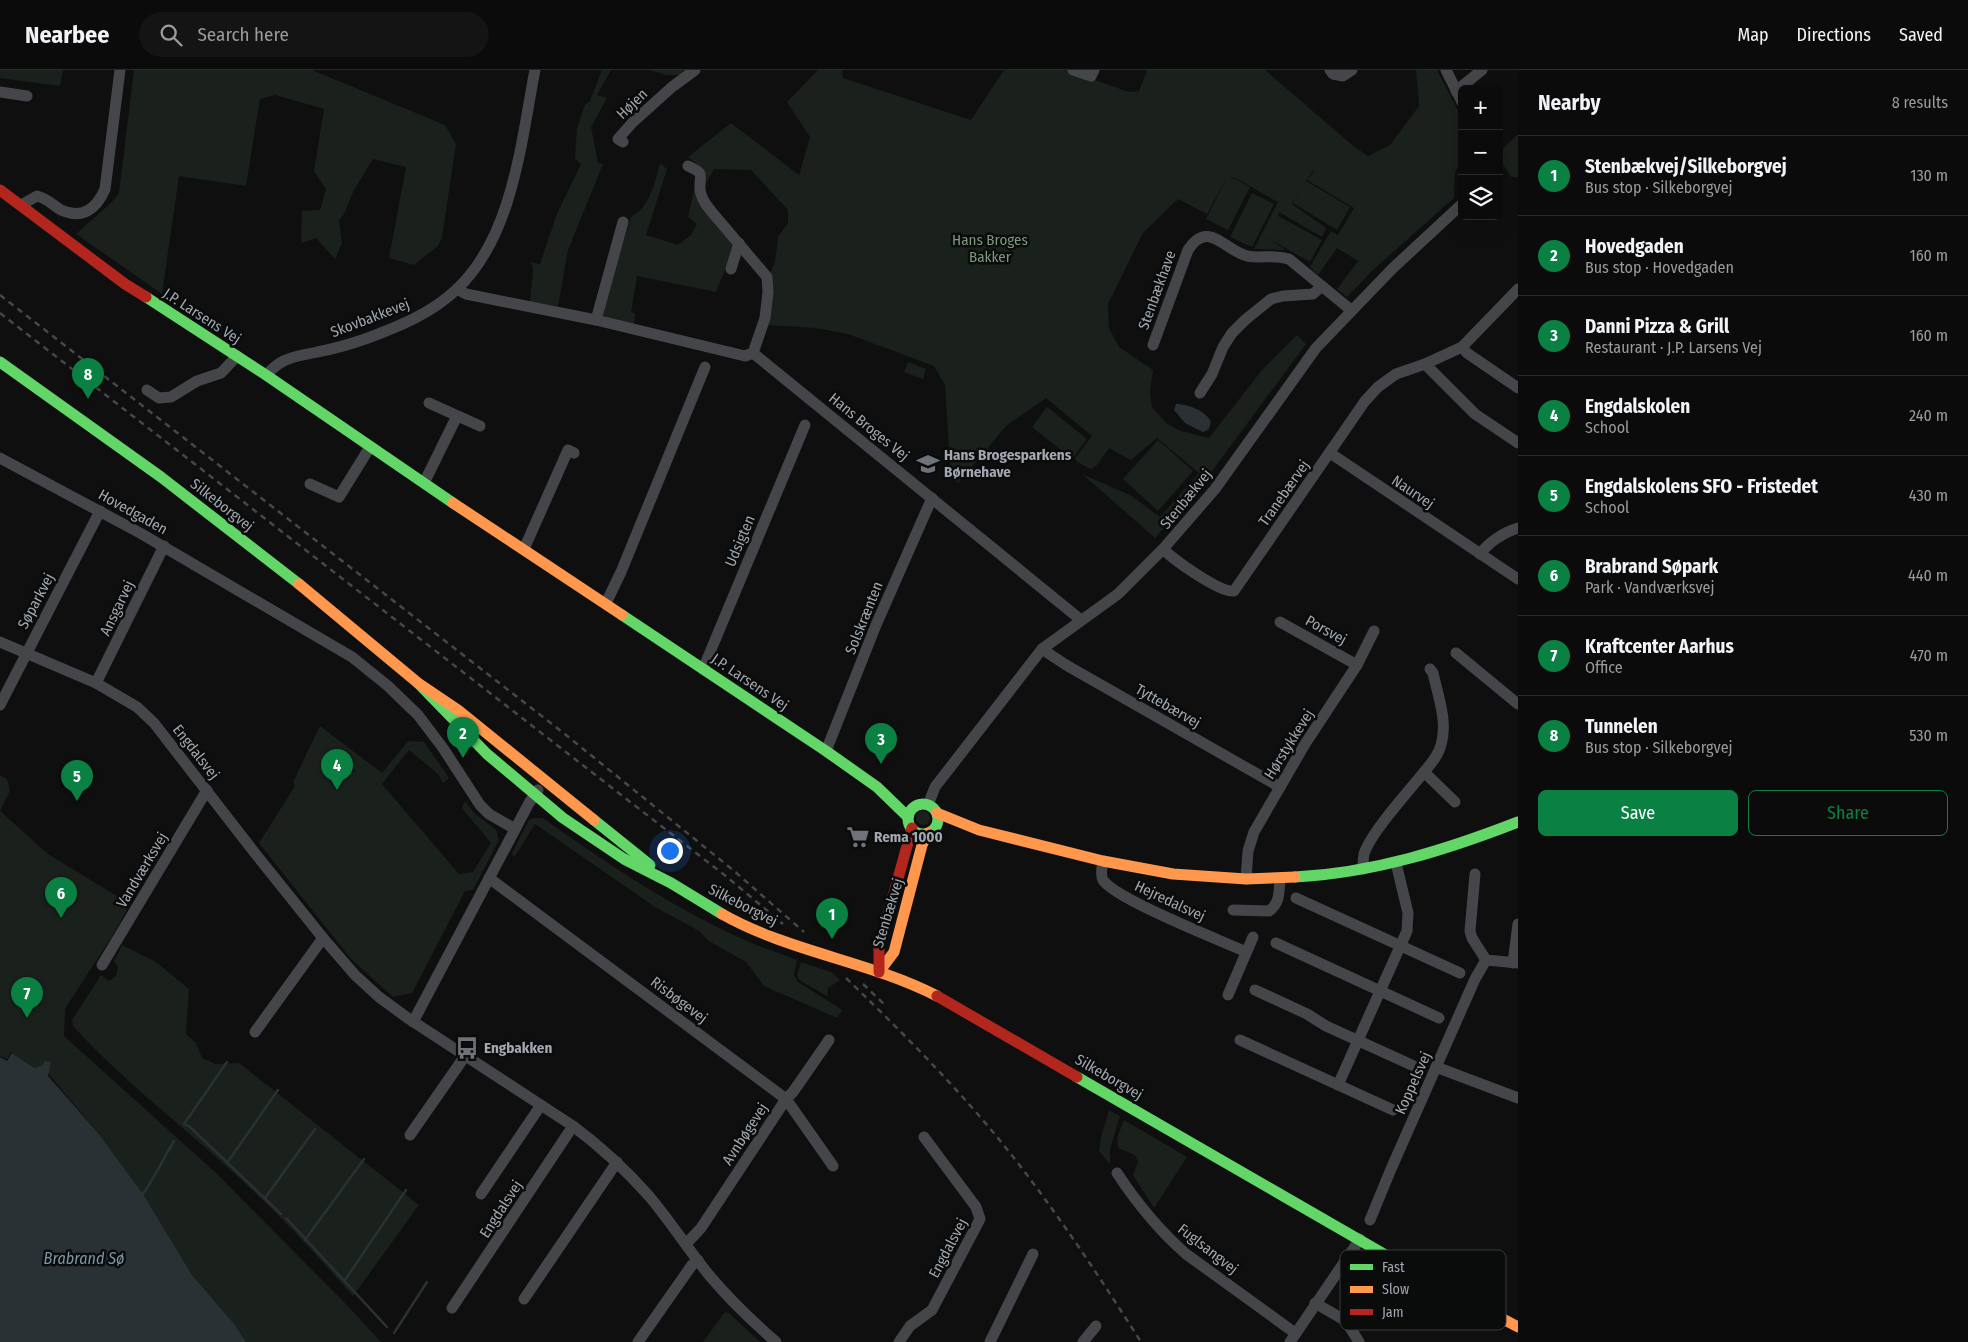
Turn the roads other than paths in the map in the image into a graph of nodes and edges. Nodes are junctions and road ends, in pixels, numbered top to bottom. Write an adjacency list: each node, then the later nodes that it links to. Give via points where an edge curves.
1 (120, 70): 17 (street, via 105,189 99,202 90,210 79,213 61,210 48,199 38,196)
2 (535, 70): 23 (street, Skovbakkevej, via 506,208 486,253)
3 (695, 70): 14 (street, Højen, via 632,123 618,139)
4 (1073, 70): 5 (street, via 1092,76)
5 (1094, 70)
6 (1330, 70): 7 (street, via 1343,76)
7 (1352, 70)
8 (1446, 70): 10 (street)
9 (1482, 70): 10 (street)
10 (1456, 91): 12 (street)
11 (0, 92): 13 (street)
12 (1458, 95)
13 (27, 96)
14 (623, 142)
15 (688, 166): 20 (street, via 699,171 703,200)
16 (0, 190): 17 (street, J.P. Larsens Vej)
17 (20, 205): 30 (street, J.P. Larsens Vej, via 125,284)
18 (1458, 208): 25 (street, Stenbækvej)
19 (623, 222): 26 (street)
20 (739, 243): 21 (street); 29 (street, via 768,277 765,318)
21 (731, 269)
22 (1322, 286): 25 (street, Stenbækhave); 27 (street, Stenbækhave, via 1289,259 1277,255 1248,256 1211,236 1200,238 1188,250); 37 (street, via 1313,294 1271,299 1245,320 1232,333)
23 (457, 289): 26 (street, via 466,294); 34 (street, Skovbakkevej, via 406,322 338,348 290,358)
24 (1518, 289): 28 (street, Tranebærvej)
25 (1351, 310): 54 (street, Stenbækvej, via 1316,348 1215,489)
26 (596, 320): 29 (street, via 745,356)
27 (1153, 345)
28 (1462, 347): 32 (street, Tranebærvej); 35 (street)
29 (753, 353): 49 (street, Hans Broges Vej)
30 (237, 356): 34 (street, J.P. Larsens Vej); 36 (street, via 221,373 197,381 171,397 159,398)
31 (0, 362): 69 (street, Silkeborgvej, via 187,496)
32 (1425, 364): 42 (street, via 1475,414); 45 (street, Tranebærvej, via 1396,374 1378,386)
33 (705, 367): 57 (street)
34 (266, 375): 43 (street, J.P. Larsens Vej)
35 (1518, 388)
36 (147, 390)
37 (1200, 393)
38 (429, 403): 39 (street)
39 (457, 416): 40 (street); 47 (street)
40 (480, 426)
41 (805, 426): 66 (street, Udsigten)
42 (1518, 443)
43 (370, 447): 47 (street, J.P. Larsens Vej); 48 (street, via 339,497)
44 (574, 453): 53 (street, via 568,450)
45 (1330, 454): 54 (street, Tranebærvej, via 1234,591 1221,588 1173,559); 55 (street, Naurvej)
46 (0, 458): 50 (street, Hovedgaden)
47 (424, 483): 53 (street, J.P. Larsens Vej)
48 (310, 484)
49 (932, 498): 58 (street, Hans Broges Vej); 72 (street, Solskrænten, via 876,625)
50 (100, 512): 52 (street, Hovedgaden); 63 (street, Søparkvej)
51 (1518, 528): 55 (street, via 1485,547)
52 (164, 546): 68 (street, Ansgarvej); 85 (street, Hovedgaden, via 359,662 418,715 480,805)
53 (524, 549): 57 (street, J.P. Larsens Vej)
54 (1163, 549): 58 (street, Stenbækvej, via 1118,594)
55 (1480, 554): 56 (street, Naurvej)
56 (1518, 579)
57 (606, 603): 66 (street, J.P. Larsens Vej)
58 (1081, 620): 62 (street, Stenbækvej)
59 (1280, 622): 65 (street, Porsvej)
60 (1374, 631): 65 (street, Hørstykkevej)
61 (0, 642): 63 (street, Engdalsvej)
62 (1042, 649): 76 (street, Tyttebærvej); 80 (street, Stenbækvej, via 935,787)
63 (26, 653): 68 (street, Engdalsvej); 71 (street, Søparkvej)
64 (1456, 653): 70 (street)
65 (1356, 665): 76 (street, Hørstykkevej)
66 (704, 669): 72 (street, J.P. Larsens Vej)
67 (1430, 669): 73 (street, via 1434,673 1444,730 1441,746)
68 (96, 683): 77 (street, Engdalsvej, via 137,707 154,723)
69 (418, 683): 74 (street, Silkeborgvej, via 458,710); 78 (street, Silkeborgvej, via 485,752)
70 (1518, 704)
71 (0, 705)
72 (826, 751): 75 (street, J.P. Larsens Vej)
73 (1424, 772): 79 (street); 90 (street, via 1371,841 1364,853)
74 (546, 781): 78 (street); 95 (street, Silkeborgvej)
75 (877, 787): 81 (street, J.P. Larsens Vej); 83 (street, J.P. Larsens Vej)
76 (1280, 787): 93 (street, Hørstykkevej, via 1250,842)
77 (207, 790): 100 (street, Engdalsvej); 106 (street, Vandværksvej)
78 (535, 794): 85 (street); 95 (street, Silkeborgvej, via 619,856)
79 (1455, 802)
80 (928, 805): 81 (street); 82 (street)
81 (916, 806): 83 (street, via 912,808)
82 (937, 813): 86 (street, via 938,821); 87 (street, Hejredalsvej)
83 (910, 822): 86 (street, via 921,833); 107 (street, Stenbækvej, via 879,946)
84 (1518, 822): 89 (street, Hejredalsvej, via 1467,842)
85 (515, 829): 92 (street)
86 (931, 830): 87 (street, Hejredalsvej); 107 (street, Stenbækvej, via 922,845 894,952)
87 (979, 830): 88 (street, Hejredalsvej)
88 (1103, 861): 93 (street, Hejredalsvej, via 1173,874); 103 (street, Hejredalsvej, via 1102,879 1116,891)
89 (1396, 863): 90 (street, Hejredalsvej); 102 (street, via 1409,922)
90 (1363, 869): 94 (street, Hejredalsvej)
91 (1475, 874): 104 (street, via 1470,931)
92 (489, 878): 113 (street); 123 (street, Risbøgevej)
93 (1246, 879): 94 (street, Hejredalsvej)
94 (1280, 879): 97 (street, via 1278,901 1269,912)
95 (671, 882): 107 (street, Silkeborgvej, via 717,911 776,939)
96 (1296, 898): 102 (street)
97 (1233, 910)
98 (1518, 924): 105 (street)
99 (1253, 937): 103 (street)
100 (323, 938): 113 (street, Engdalsvej, via 355,975); 114 (street)
101 (1276, 943): 110 (street)
102 (1400, 946): 108 (street); 110 (street)
103 (1246, 952): 111 (street)
104 (1486, 960): 105 (street); 120 (street, Koppelsvej, via 1474,979)
105 (1516, 963)
106 (102, 965)
107 (880, 972): 134 (street, Silkeborgvej, via 928,991 968,1012)
108 (1460, 973)
109 (1254, 990): 117 (street)
110 (1380, 991): 112 (street); 117 (street)
111 (1228, 995)
112 (1439, 1018)
113 (413, 1022): 118 (street, Engdalsvej)
114 (255, 1032)
115 (829, 1040): 123 (street, Avnbøgevej)
116 (1240, 1040): 121 (street)
117 (1358, 1040): 119 (street); 121 (street)
118 (465, 1056): 124 (street, Engdalsvej); 127 (street)
119 (1416, 1067)
120 (1436, 1067): 122 (street); 133 (street, Koppelsvej)
121 (1338, 1085): 125 (street)
122 (1518, 1098)
123 (786, 1099): 130 (street, Risbøgevej); 135 (street, Avnbøgevej, via 701,1228)
124 (541, 1105): 126 (street, Engdalsvej); 132 (street, Engdalsvej)
125 (1393, 1110)
126 (573, 1126): 129 (street, Engdalsvej); 143 (street, Engdalsvej)
127 (410, 1135)
128 (924, 1137): 152 (street, Engdalsvej, via 976,1207 980,1219 932,1310 910,1326)
129 (617, 1162): 135 (street, Engdalsvej, via 650,1197); 141 (street)
130 (833, 1166)
131 (1117, 1173): 149 (street, Fuglsangvej, via 1175,1244)
132 (481, 1194)
133 (1370, 1220)
134 (1360, 1239): 136 (street); 137 (street, Silkeborgvej)
135 (686, 1244): 139 (street, Engdalsvej)
136 (1352, 1250)
137 (1379, 1250)
138 (1033, 1254): 153 (street)
139 (698, 1260): 150 (street); 151 (street, Engdalsvej, via 732,1301)
140 (1340, 1267): 142 (street)
141 (524, 1299)
142 (1315, 1303): 144 (street); 149 (street)
143 (452, 1308)
144 (1340, 1318)
145 (1506, 1321): 147 (street, Silkeborgvej)
146 (1096, 1326): 154 (street)
147 (1518, 1327)
148 (1352, 1330): 155 (street)
149 (1293, 1338)
150 (638, 1342)
151 (776, 1342)
152 (899, 1342)
153 (990, 1342)
154 (1083, 1342)
155 (1360, 1342)

